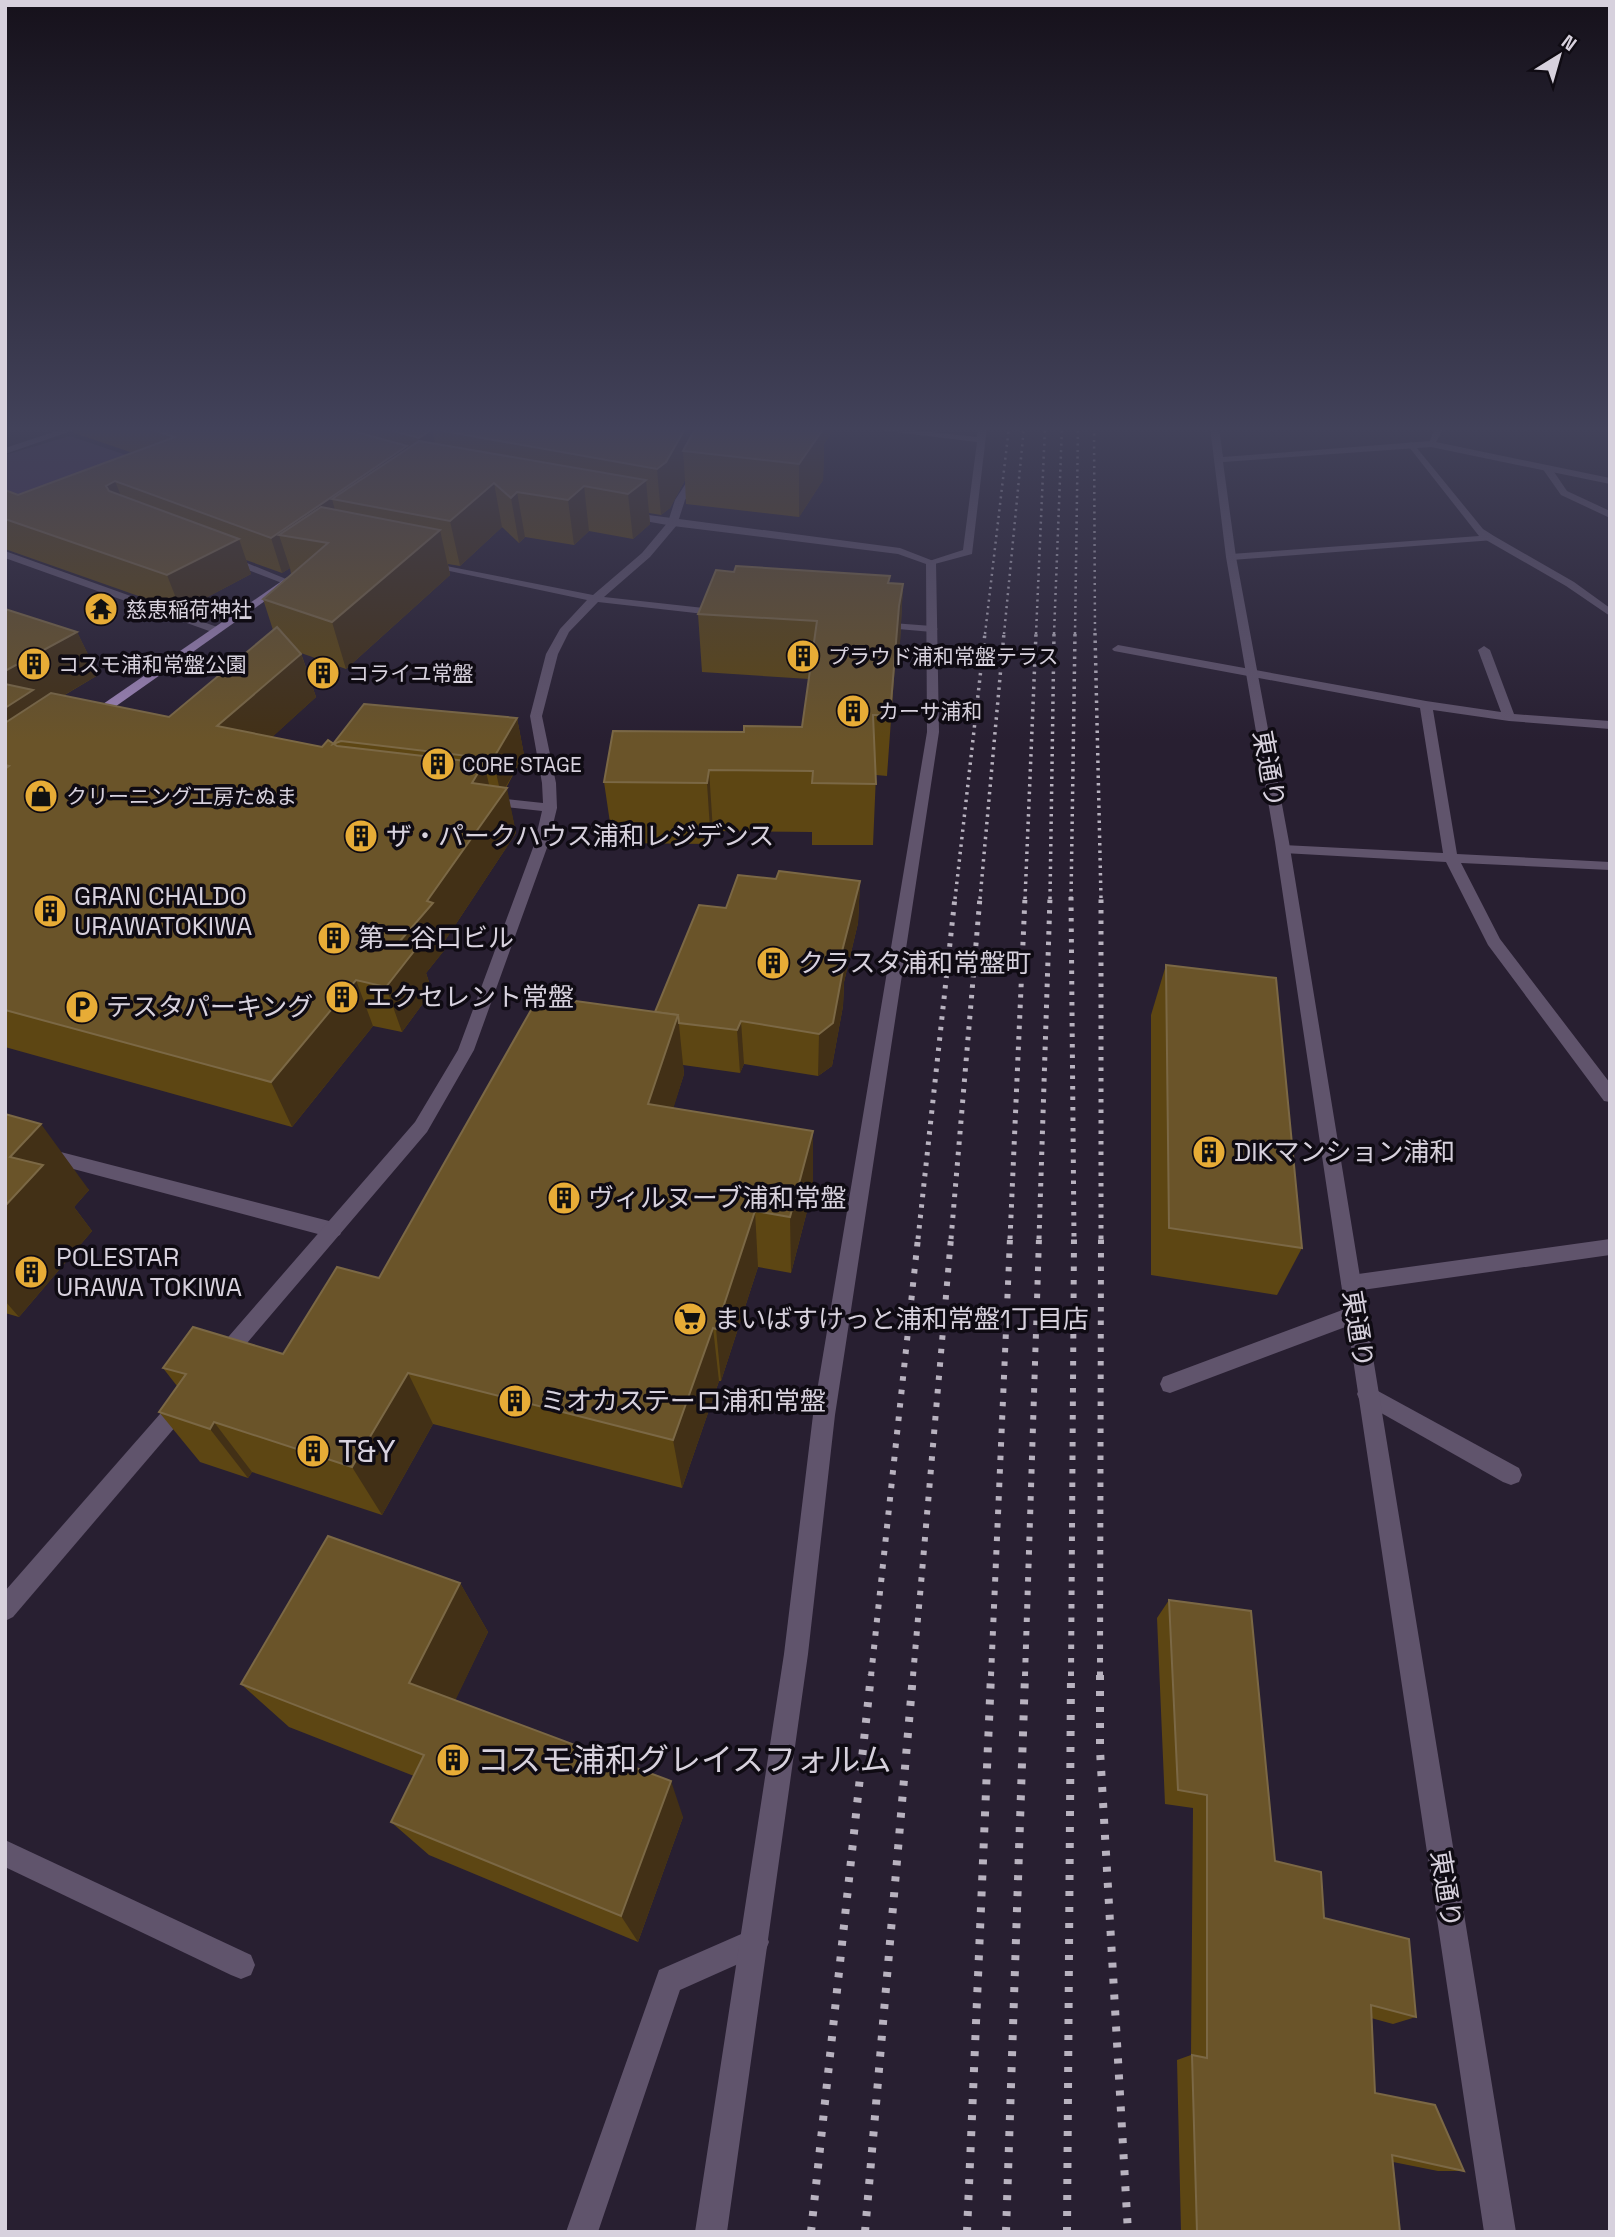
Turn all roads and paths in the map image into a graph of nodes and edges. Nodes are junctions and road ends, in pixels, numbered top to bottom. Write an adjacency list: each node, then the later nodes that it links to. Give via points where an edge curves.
1 (666, 531): 14 (street, via 646,555)
2 (741, 531): 11 (street, via 900,551)
3 (970, 531): 11 (street, via 968,552)
4 (1227, 531): 9 (street, 東通り)
5 (1480, 531): 6 (street)
6 (1489, 538): 9 (street); 15 (street, via 1570,584)
7 (213, 553): 13 (street)
8 (5, 554): 19 (street)
9 (1231, 557): 22 (street, 東通り)
10 (412, 562): 14 (street)
11 (931, 562): 18 (street)
12 (305, 567): 13 (main road)
13 (286, 581): 19 (main road)
14 (597, 596): 16 (street, via 619,603); 28 (street, via 564,631 552,654 536,716)
15 (1610, 613)
16 (731, 614)
17 (867, 624): 18 (street)
18 (932, 629): 45 (street, via 933,732 824,1415)
19 (216, 631): 25 (main road)
20 (1118, 649): 22 (street)
21 (1484, 650): 24 (street)
22 (1252, 673): 23 (street); 29 (street, 東通り)
23 (1426, 705): 24 (street); 30 (street)
24 (1509, 718): 26 (street)
25 (85, 722)
26 (1610, 725)
27 (471, 799): 28 (street)
28 (550, 808): 34 (street, via 541,845 466,1050 421,1127)
29 (1283, 849): 30 (street); 36 (street, 東通り)
30 (1451, 858): 31 (street); 32 (street, via 1493,941)
31 (1610, 866)
32 (1610, 1096)
33 (54, 1157): 34 (street)
34 (333, 1230): 38 (street)
35 (1610, 1247): 36 (street)
36 (1351, 1283): 37 (street, 東通り)
37 (1356, 1314): 39 (street); 41 (street, 東通り)
38 (212, 1370)
39 (1170, 1384)
40 (194, 1390): 43 (street)
41 (1367, 1394): 42 (street); 49 (street, 東通り)
42 (1511, 1475)
43 (5, 1609)
44 (5, 1853): 46 (street)
45 (755, 1942): 47 (street, via 669,1980); 48 (street)
46 (241, 1965)
47 (582, 2232)
48 (711, 2232)
49 (1500, 2232)

